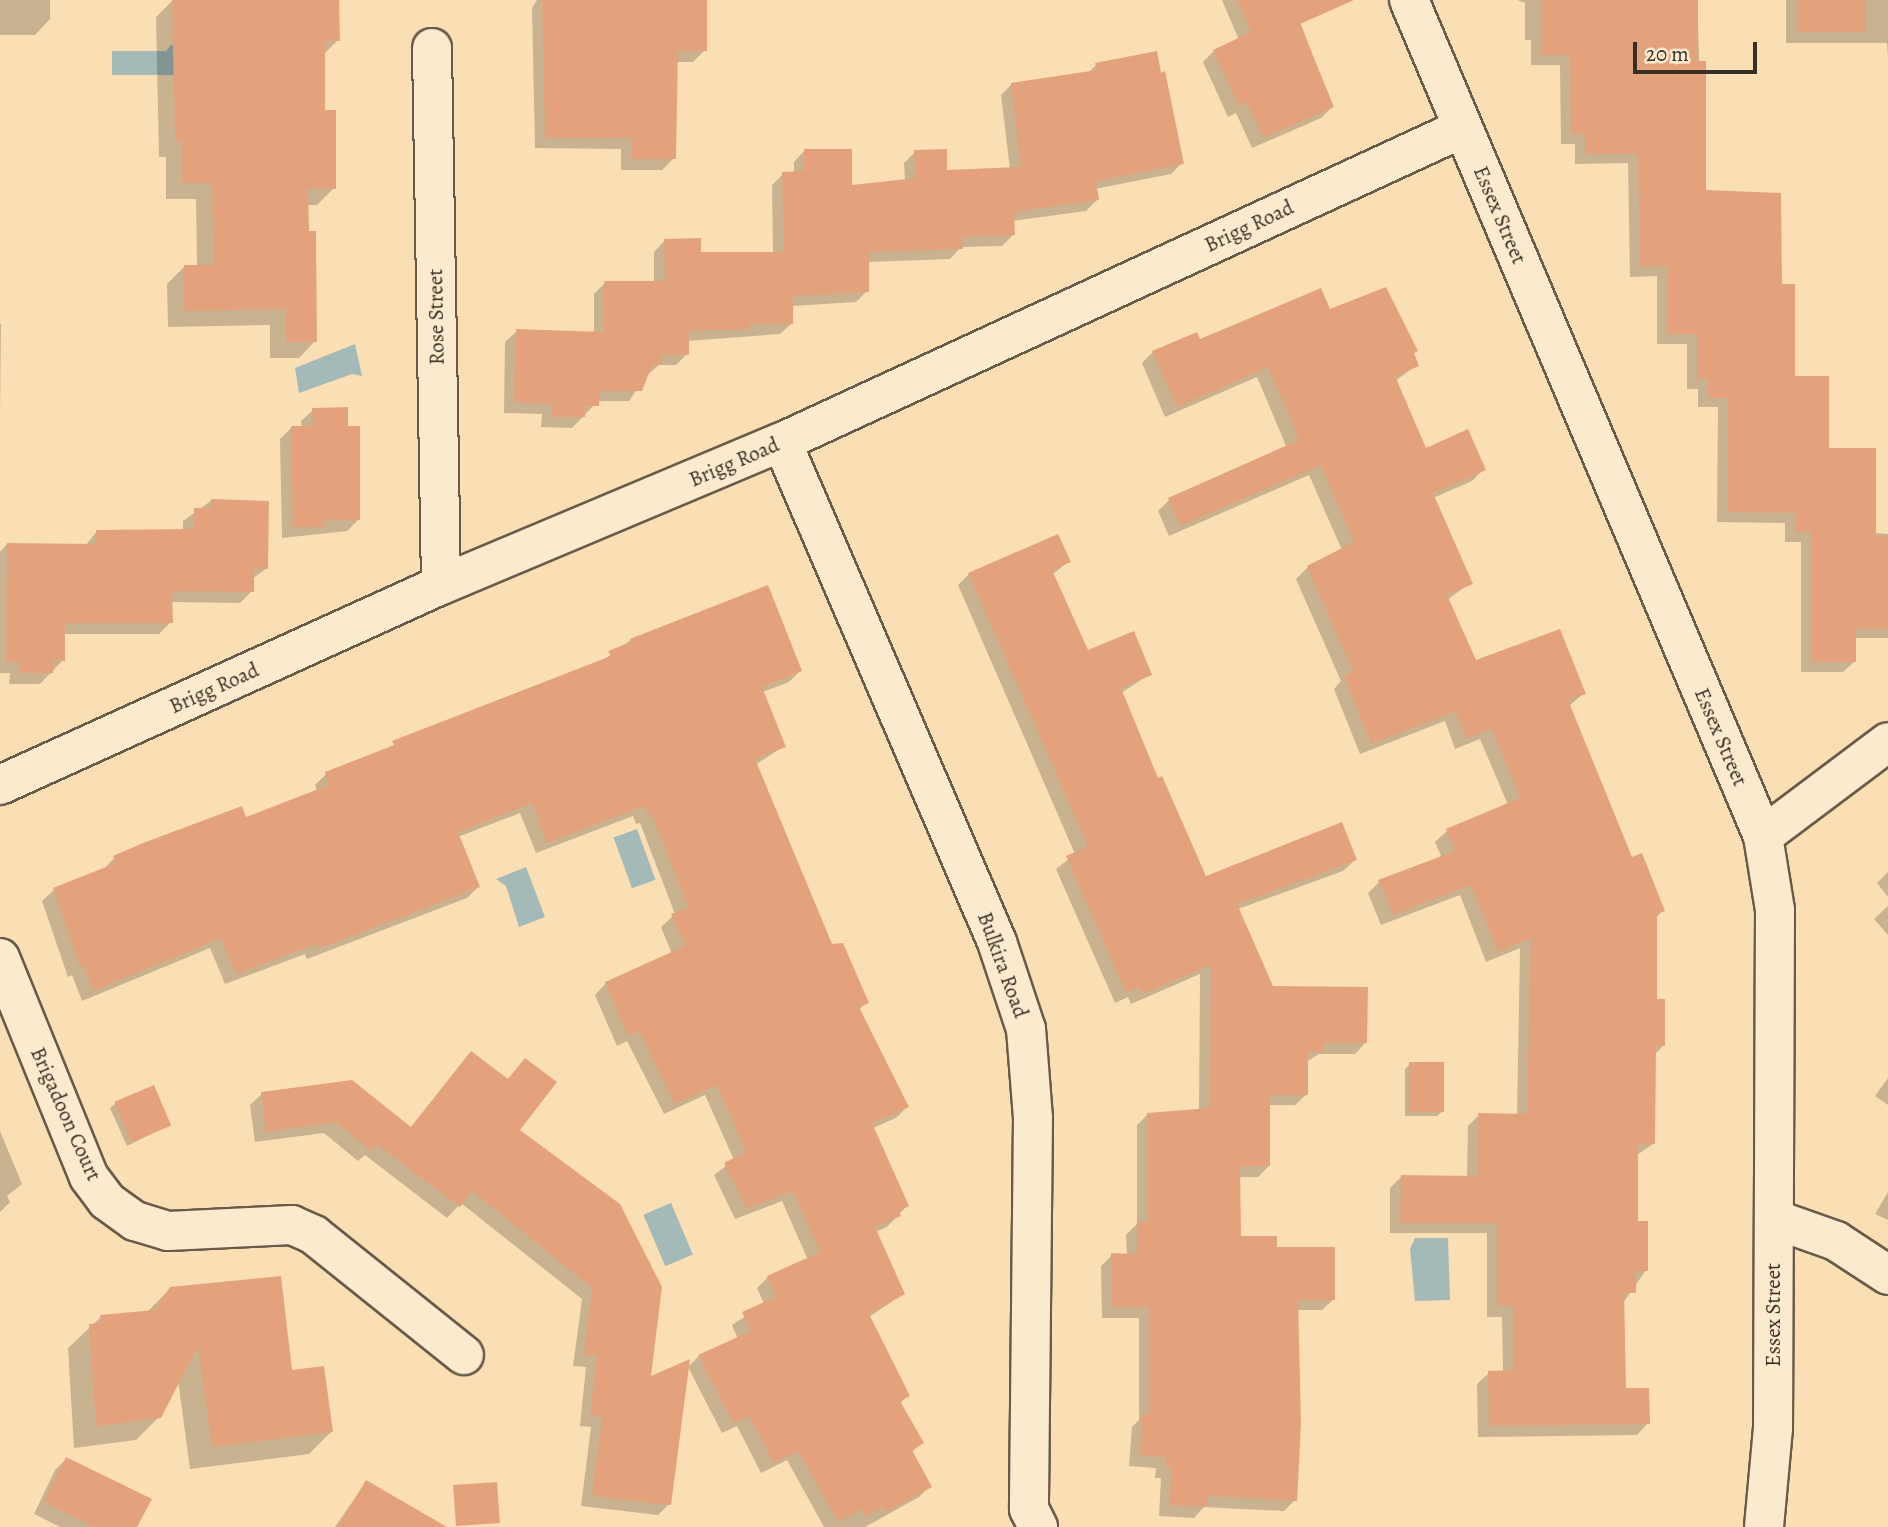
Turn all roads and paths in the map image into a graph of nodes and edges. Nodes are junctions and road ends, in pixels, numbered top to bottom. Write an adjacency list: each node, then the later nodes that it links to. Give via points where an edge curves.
1 (1409, 0): 3 (street, Essex Street)
2 (432, 48): 5 (street, Rose Street)
3 (1463, 128): 4 (street, Brigg Road); 8 (street, Essex Street)
4 (782, 442): 5 (street, Brigg Road); 13 (street, Bulkira Road, via 997,942 1026,1029 1033,1118 1029,1509)
5 (441, 585): 7 (street, Brigg Road)
6 (1888, 742): 8 (street)
7 (0, 785)
8 (1763, 835): 10 (street, Essex Street, via 1774,910)
9 (0, 958): 12 (street, Brigadoon Court, via 89,1177 107,1201 135,1221 168,1231 292,1225 314,1235)
10 (1774, 1219): 11 (street, via 1836,1241); 14 (street, Essex Street, via 1773,1427)
11 (1888, 1275)
12 (464, 1355)
13 (1038, 1527)
14 (1764, 1527)

